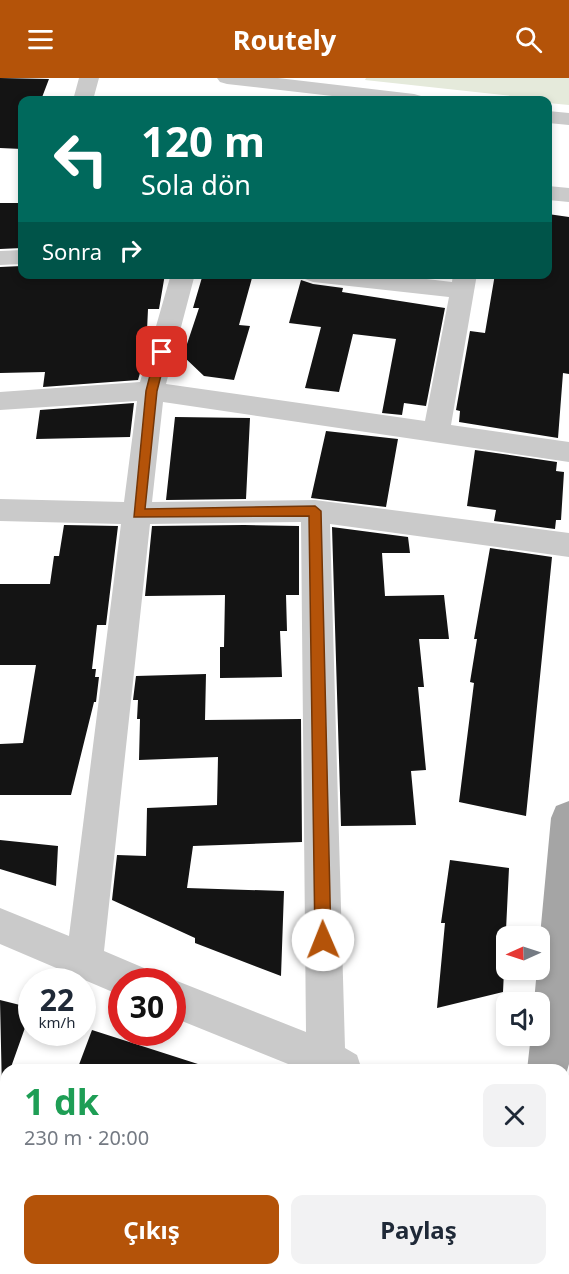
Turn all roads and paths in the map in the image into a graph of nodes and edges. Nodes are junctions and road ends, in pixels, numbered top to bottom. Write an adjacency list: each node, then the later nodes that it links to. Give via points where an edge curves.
1 (89, 78): 3 (street)
2 (236, 78): 4 (street); 5 (street)
3 (84, 96)
4 (234, 96)
5 (382, 96)
6 (552, 117): 7 (street)
7 (569, 119)
8 (552, 193): 9 (street)
9 (569, 195)
10 (18, 256): 11 (street)
11 (0, 258)
12 (182, 279): 15 (street)
13 (396, 279): 14 (street)
14 (463, 283): 17 (street)
15 (151, 391): 16 (street); 17 (street); 21 (street)
16 (0, 401)
17 (436, 433): 18 (street)
18 (569, 452)
19 (0, 510): 21 (street)
20 (315, 511): 21 (street); 22 (street); 28 (street)
21 (139, 513): 25 (street)
22 (569, 545)
23 (569, 818): 29 (main road)
24 (0, 926): 25 (street)
25 (84, 962): 26 (street)
26 (108, 972)
27 (186, 1004): 28 (street)
28 (335, 1064)
29 (548, 1064)

